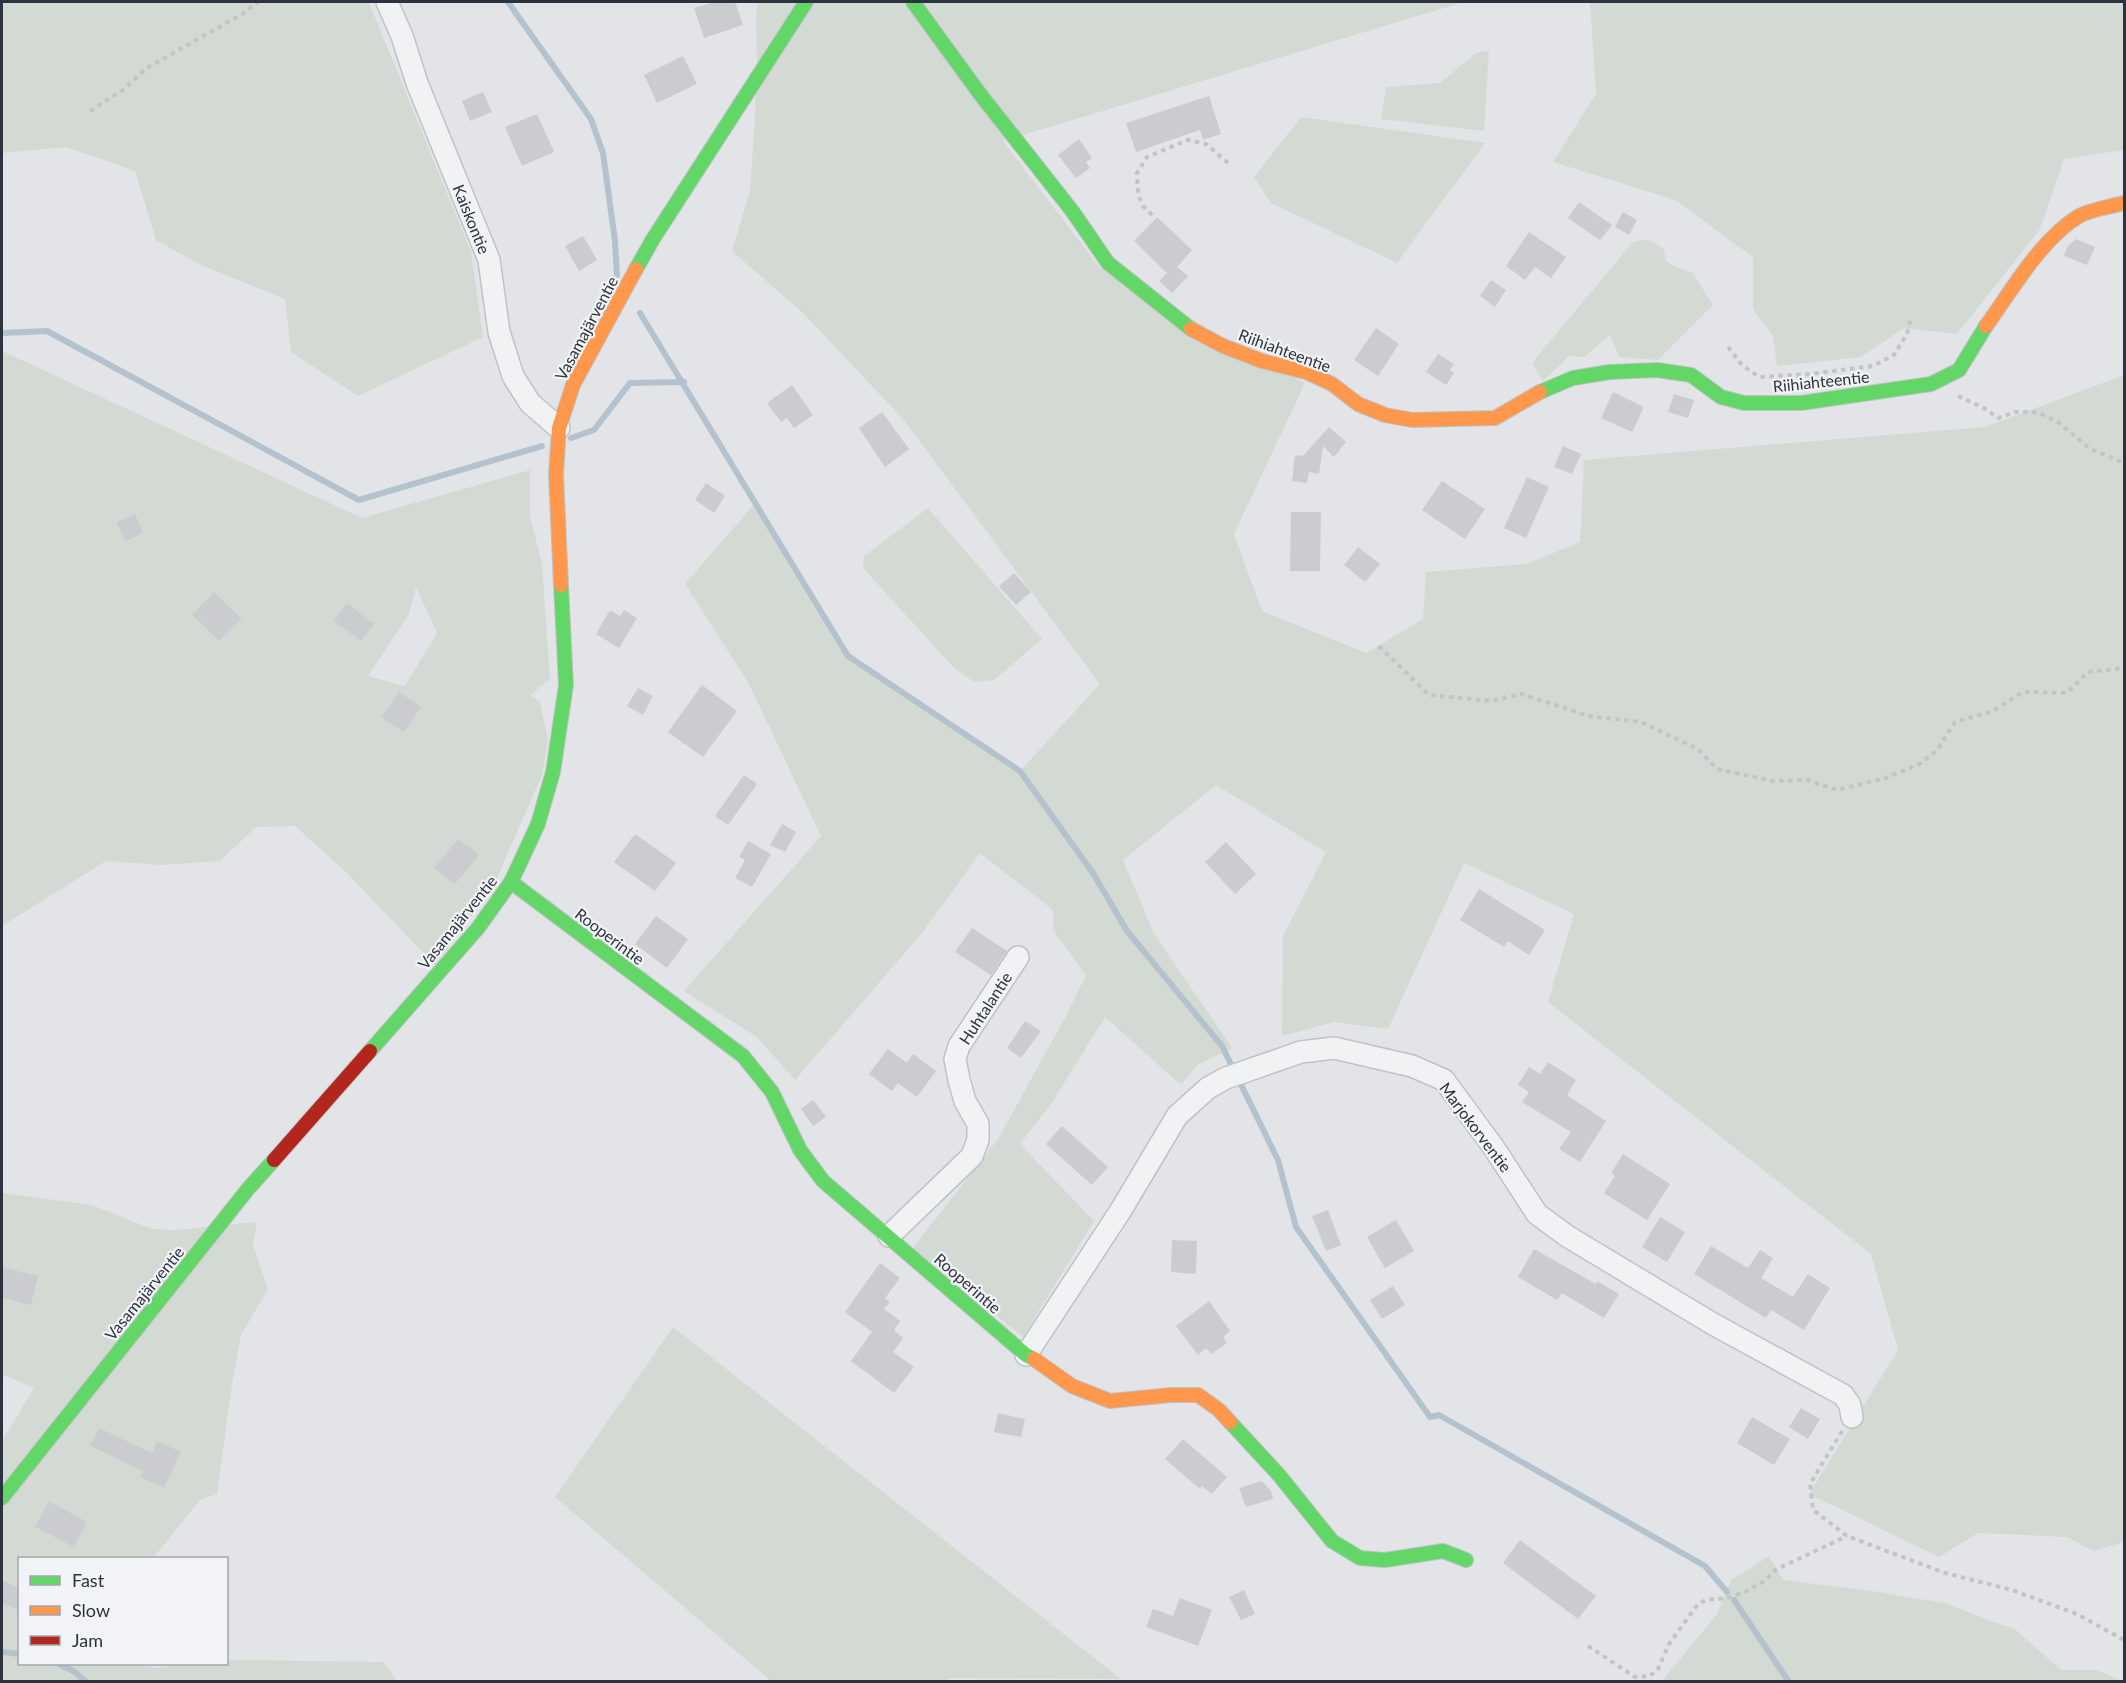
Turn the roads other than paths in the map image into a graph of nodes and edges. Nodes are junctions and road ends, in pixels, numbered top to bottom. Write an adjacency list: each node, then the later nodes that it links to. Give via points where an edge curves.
1 (387, 2): 5 (street, Kaiskontie, via 489,260 499,332 513,375 530,403)
2 (807, 2): 5 (street, Vasamajärventie, via 653,238 573,385)
3 (913, 2): 4 (street, Riihiahteentie, via 1108,263 1186,326 1224,346 1306,372 1332,384 1358,404 1412,420 1495,418 1541,391 1573,378 1610,372 1657,370 1691,375 1721,397 1744,403 1801,403 1931,384 1959,370 2033,261 2059,231 2081,214)
4 (2124, 203)
5 (559, 428): 6 (street, Vasamajärventie, via 557,517 566,685 554,772 538,824)
6 (511, 882): 8 (street, Rooperintie, via 743,1056 772,1092 800,1150 823,1181); 11 (street, Vasamajärventie, via 478,928 248,1189)
7 (1018, 957): 8 (street, Huhtalantie, via 959,1046 955,1059 965,1101 978,1124 972,1156)
8 (889, 1236): 9 (street, Rooperintie)
9 (1026, 1356): 10 (street, Marjokorventie, via 1178,1116 1208,1088 1236,1074 1300,1052 1334,1048 1412,1066 1444,1080 1537,1214 1713,1323 1843,1395); 12 (street, Rooperintie, via 1072,1386 1110,1401 1198,1395 1219,1410 1279,1475 1332,1541 1360,1558 1385,1560 1443,1551)
10 (1852, 1417)
11 (2, 1498)
12 (1466, 1560)

